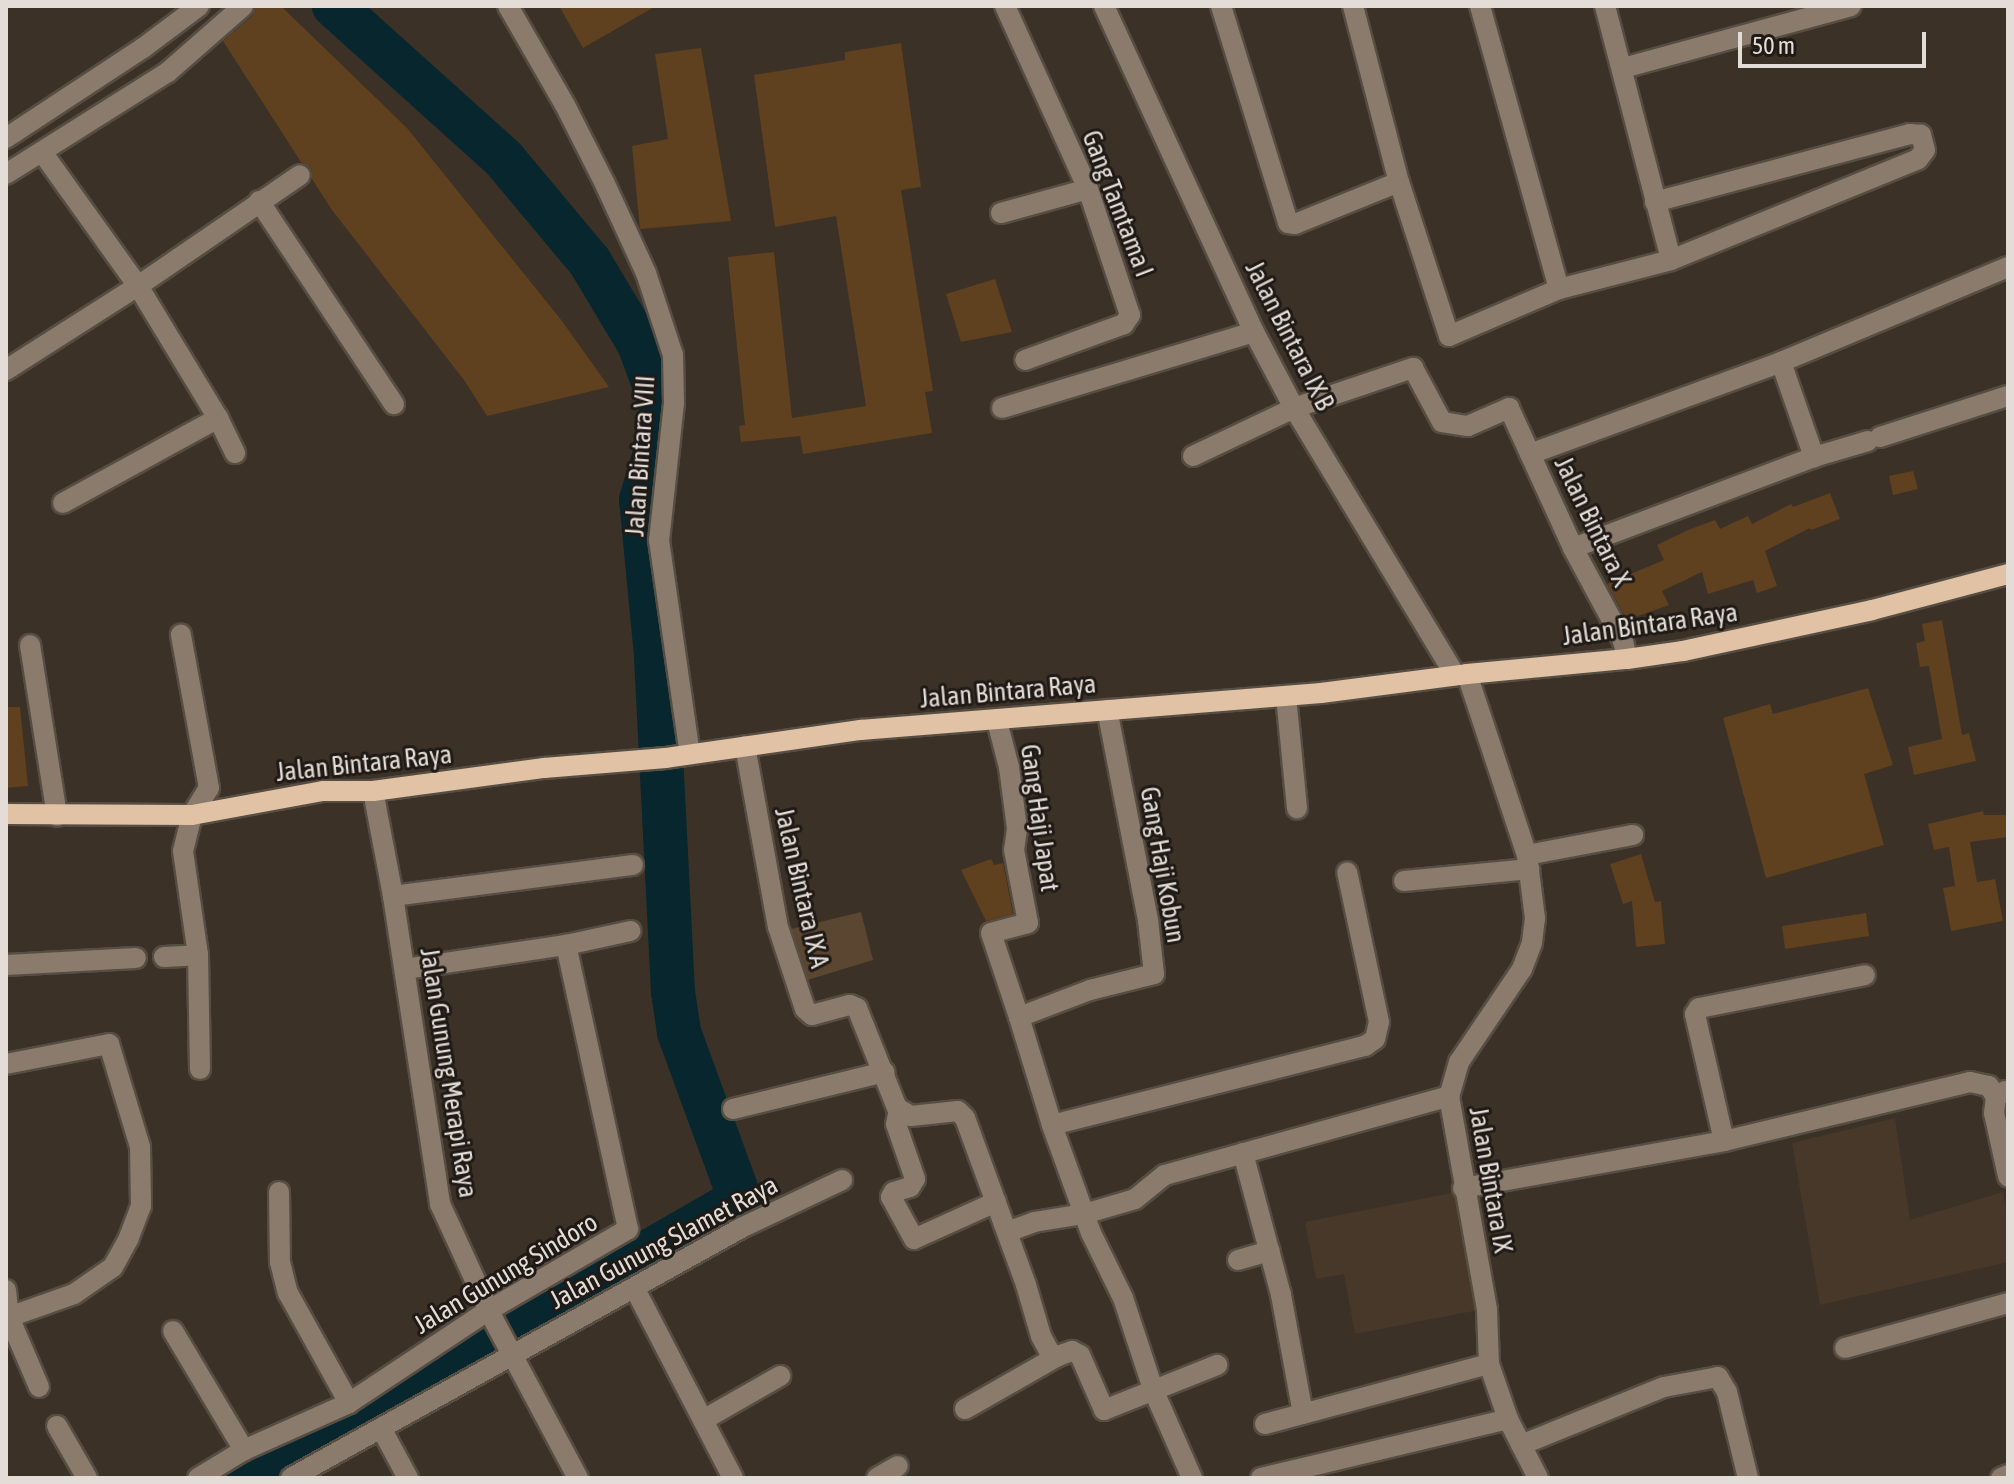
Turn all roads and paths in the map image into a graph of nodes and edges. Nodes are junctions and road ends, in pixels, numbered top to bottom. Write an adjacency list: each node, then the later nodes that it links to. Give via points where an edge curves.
1 (199, 6): 11 (street)
2 (243, 6): 12 (street)
3 (508, 6): 51 (street, Jalan Bintara VIII, via 605,184 646,273 673,355 674,403 659,540)
4 (1005, 6): 19 (street, Gang Tamtama I)
5 (1104, 6): 27 (street, Jalan Bintara IX B)
6 (1221, 6): 18 (street, via 1288,223)
7 (1353, 6): 18 (street)
8 (1480, 6): 26 (street)
9 (1605, 6): 13 (street)
10 (1851, 6): 13 (street)
11 (183, 19): 12 (street); 14 (street)
12 (202, 44): 15 (street, via 137,93)
13 (1623, 68): 21 (street)
14 (6, 138)
15 (42, 152): 16 (street); 25 (street)
16 (6, 174)
17 (300, 175): 20 (street)
18 (1399, 182): 26 (street, via 1449,336)
19 (1088, 189): 22 (street); 28 (street, Gang Tamtama I, via 1124,290 1128,320)
20 (259, 201): 25 (street); 32 (street)
21 (1655, 202): 23 (street); 23 (street, via 1921,135 1925,150 1918,159)
22 (1001, 213)
23 (1671, 260): 26 (street)
24 (2008, 267): 29 (street)
25 (138, 286): 30 (street); 35 (street)
26 (1559, 289)
27 (1254, 332): 33 (street); 34 (street, Jalan Bintara IX B)
28 (1025, 360)
29 (1781, 362): 37 (street); 39 (street)
30 (6, 370)
31 (2008, 396): 39 (street)
32 (394, 404)
33 (1002, 408)
34 (1294, 408): 37 (street, Jalan Bintara X, via 1413,368 1442,422 1468,426 1509,408); 38 (street); 46 (street, Jalan Bintara IX B)
35 (218, 418): 36 (street); 40 (street)
36 (235, 453)
37 (1530, 454): 41 (street, Jalan Bintara X)
38 (1193, 456)
39 (1814, 457): 41 (street)
40 (63, 503)
41 (1573, 548): 45 (street, Jalan Bintara X, via 1623,641)
42 (2008, 574): 45 (main road, Jalan Bintara Raya, via 1872,610)
43 (181, 635): 55 (street, via 209,788)
44 (30, 645): 56 (street)
45 (1627, 659): 46 (main road, Jalan Bintara Raya)
46 (1461, 674): 47 (main road, Jalan Bintara Raya); 58 (street, Jalan Bintara IX)
47 (1286, 696): 48 (main road, Jalan Bintara Raya); 53 (street)
48 (1107, 710): 49 (main road, Jalan Bintara Raya); 71 (street, Gang Haji Kobun, via 1154,974)
49 (997, 721): 50 (main road, Jalan Bintara Raya, via 861,730); 71 (street, Gang Haji Japat, via 1009,767 1017,829 1014,850 1028,923 991,933)
50 (745, 746): 51 (main road, Jalan Bintara Raya); 74 (street, Jalan Bintara IX A, via 778,927 805,1009 812,1015 850,1005 857,1008)
51 (690, 754): 52 (main road, Jalan Bintara Raya)
52 (373, 791): 55 (main road, Jalan Bintara Raya, via 323,791); 62 (street, Jalan Gunung Merapi Raya)
53 (1297, 808)
54 (6, 814): 56 (main road, Jalan Bintara Raya)
55 (192, 815): 56 (main road, Jalan Bintara Raya); 65 (street, via 183,851)
56 (57, 816)
57 (1633, 835): 58 (street)
58 (1528, 862): 61 (street); 76 (street, Jalan Bintara IX, via 1535,918 1532,943 1522,969 1459,1062)
59 (633, 865): 62 (street)
60 (1347, 872): 79 (street, via 1379,1022 1375,1039 1365,1046)
61 (1404, 881)
62 (393, 896): 69 (street, Jalan Gunung Merapi Raya)
63 (630, 931): 64 (street)
64 (566, 945): 69 (street); 94 (street, Jalan Gunung Sindoro, via 628,1229)
65 (198, 955): 66 (street); 73 (street)
66 (164, 957)
67 (136, 958): 68 (street)
68 (6, 965)
69 (405, 969): 94 (street, Jalan Gunung Merapi Raya, via 440,1204)
70 (1865, 975): 80 (street, via 1699,1008 1695,1014)
71 (1017, 1012): 79 (street)
72 (6, 1064): 95 (street, via 109,1044 140,1147 141,1206 113,1267 74,1294)
73 (200, 1069)
74 (885, 1072): 77 (street); 78 (street, Jalan Bintara IX A)
75 (2002, 1093): 80 (street, via 1970,1082); 82 (street, via 1994,1113)
76 (1449, 1096): 81 (street); 84 (street, Jalan Bintara IX)
77 (733, 1109)
78 (899, 1109): 86 (street, via 911,1116 958,1111); 86 (street, Jalan Bintara IX A, via 896,1124 915,1179 891,1197 914,1239)
79 (1052, 1125): 87 (street)
80 (1724, 1141): 84 (street)
81 (1243, 1153): 87 (street, via 1165,1175 1135,1199); 89 (street)
82 (2008, 1176)
83 (842, 1180): 91 (street, Jalan Gunung Slamet Raya, via 741,1228)
84 (1463, 1188): 100 (street, Jalan Bintara IX, via 1487,1310)
85 (279, 1192): 105 (street, via 280,1262 288,1293)
86 (996, 1202): 88 (street)
87 (1084, 1214): 88 (street); 104 (street, via 1123,1298)
88 (1007, 1232): 99 (street, via 1041,1336 1050,1353)
89 (1270, 1251): 90 (street); 107 (street)
90 (1238, 1260)
91 (635, 1289): 98 (street, Jalan Gunung Slamet Raya); 109 (street)
92 (6, 1290): 95 (street)
93 (2008, 1303): 97 (street)
94 (490, 1313): 98 (street, Jalan Gunung Merapi Raya); 105 (street, Jalan Gunung Sindoro)
95 (9, 1317): 103 (street)
96 (173, 1331): 114 (street)
97 (1845, 1348)
98 (511, 1351): 112 (street, Jalan Gunung Slamet Raya); 122 (street, Jalan Gunung Merapi Raya)
99 (1058, 1356): 104 (street, via 1072,1351 1080,1355 1104,1410); 106 (street)
100 (1489, 1364): 107 (street); 108 (street, Jalan Bintara IX)
101 (1217, 1365): 104 (street)
102 (780, 1376): 109 (street)
103 (39, 1387)
104 (1153, 1389): 125 (street)
105 (349, 1403): 114 (street, Jalan Gunung Sindoro)
106 (965, 1409)
107 (1303, 1414): 110 (street)
108 (1508, 1419): 113 (street, Jalan Bintara IX); 117 (street)
109 (703, 1420): 123 (street)
110 (1265, 1424)
111 (57, 1426): 115 (street)
112 (381, 1428): 120 (street, Jalan Gunung Slamet Raya); 121 (street)
113 (1521, 1445): 127 (street, Jalan Bintara IX); 128 (street, via 1664,1387 1718,1377 1727,1392)
114 (244, 1450): 119 (street, Jalan Gunung Sindoro)
115 (80, 1466)
116 (898, 1466): 124 (street)
117 (1326, 1470): 126 (street)
118 (2008, 1475): 129 (street)
119 (198, 1478)
120 (291, 1478)
121 (408, 1478)
122 (578, 1478)
123 (733, 1478)
124 (877, 1478)
125 (1192, 1478)
126 (1261, 1478)
127 (1538, 1478)
128 (1748, 1478)
129 (2001, 1478)

